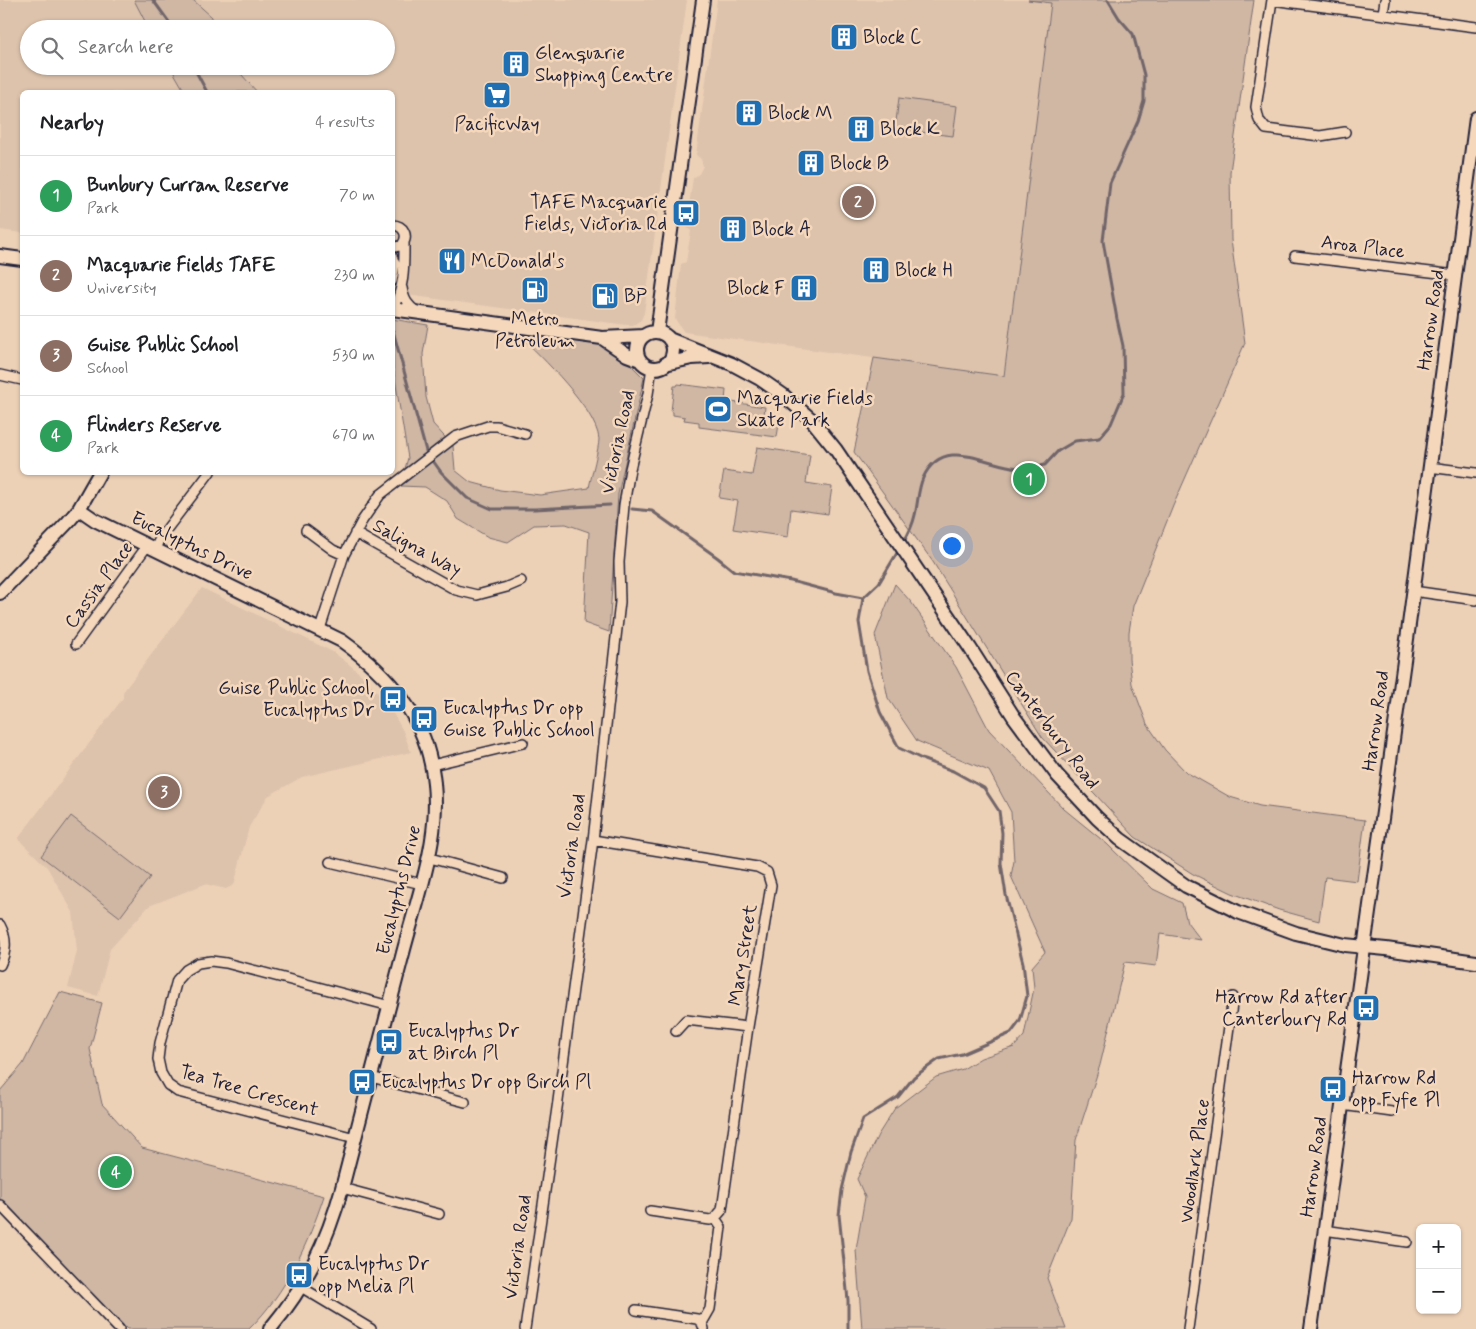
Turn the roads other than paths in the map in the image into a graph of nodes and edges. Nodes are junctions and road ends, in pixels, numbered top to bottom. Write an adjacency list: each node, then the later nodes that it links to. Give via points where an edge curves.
1 (703, 0): 19 (street)
2 (1272, 0): 4 (street); 7 (street, via 1256,107 1259,120 1266,129 1320,136)
3 (1384, 0): 4 (street)
4 (1383, 14): 5 (street)
5 (1476, 27)
6 (1476, 119): 14 (street, Harrow Road)
7 (1345, 132)
8 (395, 225): 9 (street, via 404,230)
9 (404, 242): 10 (street); 15 (street)
10 (395, 248)
11 (0, 256): 13 (street)
12 (1295, 256): 14 (street, Aroa Place)
13 (20, 259)
14 (1456, 275): 30 (street, Harrow Road)
15 (402, 286): 16 (street); 18 (street, via 409,306)
16 (395, 303)
17 (395, 309): 18 (street)
18 (419, 313): 21 (street)
19 (657, 332): 20 (street); 22 (street)
20 (644, 336): 21 (street); 24 (street, via 637,347)
21 (602, 338): 24 (street)
22 (669, 339): 23 (street, Canterbury Road); 25 (street, via 672,353)
23 (712, 357): 25 (street, Canterbury Road); 55 (street, Canterbury Road, via 760,380 811,419 836,450 1014,717 1057,774 1120,839 1186,886 1238,912 1313,938)
24 (640, 360): 26 (street)
25 (665, 364): 26 (street)
26 (652, 368): 49 (street, Victoria Road, via 624,505 619,562 620,602)
27 (0, 375): 28 (street)
28 (20, 380)
29 (525, 434): 38 (street, via 488,426 455,437 380,495)
30 (1429, 467): 31 (street); 42 (street, Harrow Road)
31 (1476, 474)
32 (98, 475): 36 (street)
33 (201, 475): 35 (street)
34 (208, 475): 35 (street, Cassia Place)
35 (202, 484): 39 (street, Cassia Place)
36 (79, 509): 39 (street, Eucalyptus Drive); 43 (street)
37 (306, 530): 40 (street)
38 (355, 533): 40 (street); 41 (street, Saligna Way, via 456,590 477,595)
39 (151, 547): 45 (street, Eucalyptus Drive); 46 (street, Cassia Place)
40 (344, 556): 45 (street)
41 (521, 581)
42 (1413, 591): 44 (street); 55 (street, Harrow Road)
43 (0, 593)
44 (1476, 600)
45 (320, 629): 48 (street, Eucalyptus Drive, via 358,653 395,687 419,729)
46 (76, 644)
47 (523, 744): 48 (street)
48 (432, 765): 50 (street, Eucalyptus Drive, via 435,800)
49 (593, 840): 60 (street, Mary Street, via 756,866 768,872 772,885); 80 (street, Victoria Road)
50 (430, 858): 52 (street); 53 (street, Eucalyptus Drive)
51 (330, 862): 53 (street)
52 (503, 878)
53 (422, 884): 59 (street, Eucalyptus Drive)
54 (0, 925): 57 (street, via 6,947)
55 (1364, 947): 56 (street, Canterbury Road); 64 (street, Harrow Road)
56 (1476, 962)
57 (0, 965)
58 (1233, 997): 81 (street, Woodlark Place)
59 (390, 1006): 62 (street, Eucalyptus Drive); 66 (street, Tea Tree Crescent, via 226,963 198,963 177,980 160,1043 158,1059 161,1073 168,1085 178,1092)
60 (748, 1028): 61 (street, via 686,1020); 71 (street, Mary Street, via 722,1210)
61 (676, 1031)
62 (371, 1077): 63 (street); 66 (street, Eucalyptus Drive)
63 (465, 1102)
64 (1342, 1105): 65 (street); 72 (street, Harrow Road)
65 (1392, 1112)
66 (355, 1138): 67 (street, Eucalyptus Drive)
67 (342, 1188): 70 (street); 74 (street, Eucalyptus Drive, via 332,1223)
68 (0, 1206): 77 (street)
69 (650, 1211): 71 (street)
70 (439, 1214)
71 (712, 1219): 76 (street, via 721,1227 710,1309)
72 (1324, 1230): 73 (street); 82 (street, Harrow Road)
73 (1407, 1242)
74 (301, 1287): 78 (street, Eucalyptus Drive); 79 (street)
75 (636, 1310): 76 (street, via 697,1319)
76 (703, 1326)
77 (119, 1329)
78 (270, 1329)
79 (371, 1329)
80 (524, 1329)
81 (1188, 1329)
82 (1311, 1329)

